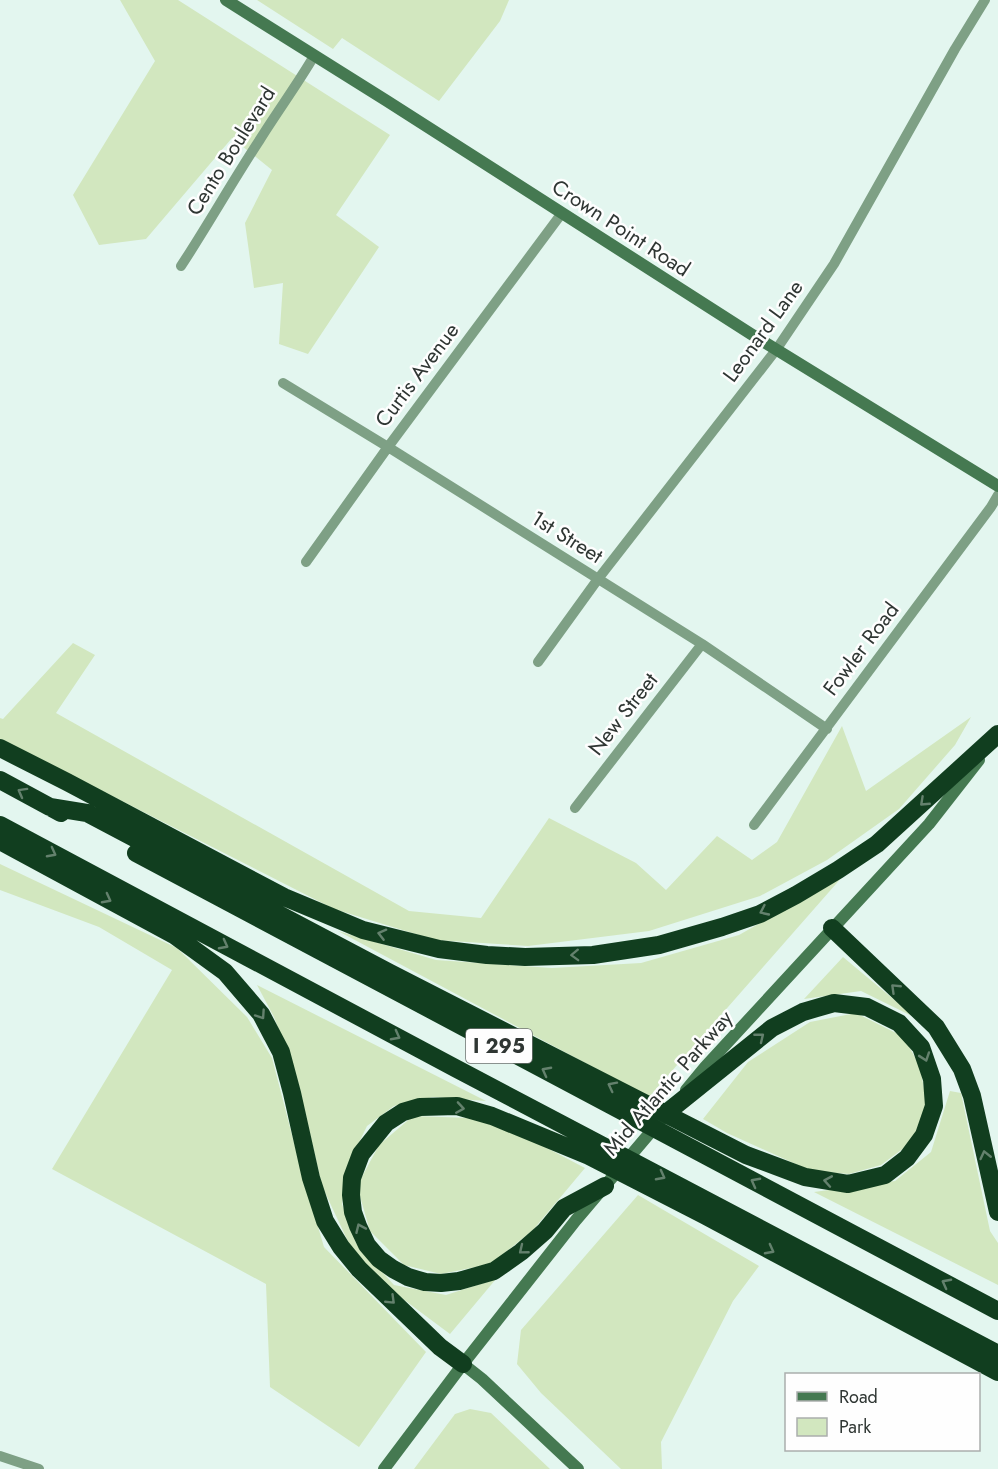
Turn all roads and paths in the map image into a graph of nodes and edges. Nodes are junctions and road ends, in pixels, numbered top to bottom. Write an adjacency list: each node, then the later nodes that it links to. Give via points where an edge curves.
1 (226, 0): 3 (main road, Crown Point Road)
2 (985, 0): 6 (street, Leonard Lane, via 834,264)
3 (314, 56): 4 (main road, Crown Point Road); 5 (street, Cento Boulevard)
4 (562, 213): 6 (main road, Crown Point Road); 8 (street, Curtis Avenue)
5 (181, 266)
6 (776, 350): 9 (main road, Crown Point Road); 12 (street, Leonard Lane)
7 (283, 383): 8 (street, 1st Street)
8 (388, 447): 11 (street, Curtis Avenue); 12 (street, 1st Street)
9 (998, 486)
10 (998, 495): 15 (street, Fowler Road)
11 (306, 562)
12 (598, 579): 13 (street, 1st Street); 14 (street, Leonard Lane)
13 (702, 644): 15 (street, 1st Street); 20 (street, New Street)
14 (538, 662)
15 (827, 729): 22 (street, Fowler Road)
16 (998, 735): 17 (highway, one-way to 17, via 877,844 760,914 659,945 593,955 525,957 439,949 363,930 284,897); 24 (main road, Mid Atlantic Parkway, via 929,824)
17 (0, 748)
18 (0, 780): 19 (highway, I 295, one-way to 18)
19 (51, 807): 25 (highway, one-way to 19, via 803,1012 834,1004 867,1007 899,1023 921,1047 932,1079 934,1106 924,1135 907,1158 885,1174 848,1184 806,1177 736,1149 87,813); 30 (highway, I 295, one-way to 19)
20 (575, 808)
21 (0, 825): 31 (highway, I 295, one-way to 31)
22 (754, 825)
23 (0, 842): 32 (highway, one-way to 32, via 174,935 225,972 261,1014 281,1052 311,1178 325,1221 340,1247 358,1269)
24 (832, 928): 25 (main road, Mid Atlantic Parkway); 28 (highway, one-way to 24, via 972,1096 962,1069 936,1026)
25 (710, 1070): 26 (highway)
26 (669, 1110): 27 (main road, Mid Atlantic Parkway)
27 (605, 1186): 29 (highway)
28 (998, 1212)
29 (570, 1214): 32 (main road); 33 (highway, one-way to 33, via 494,1271 459,1281 425,1282 393,1269 368,1245 354,1212 352,1178 361,1154 374,1136 403,1112 420,1107 457,1106 492,1116 589,1156)
30 (998, 1311)
31 (998, 1354)
32 (463, 1364): 36 (main road); 37 (main road)
33 (998, 1372)
34 (0, 1456): 35 (street)
35 (39, 1469)
36 (384, 1469)
37 (578, 1469)

